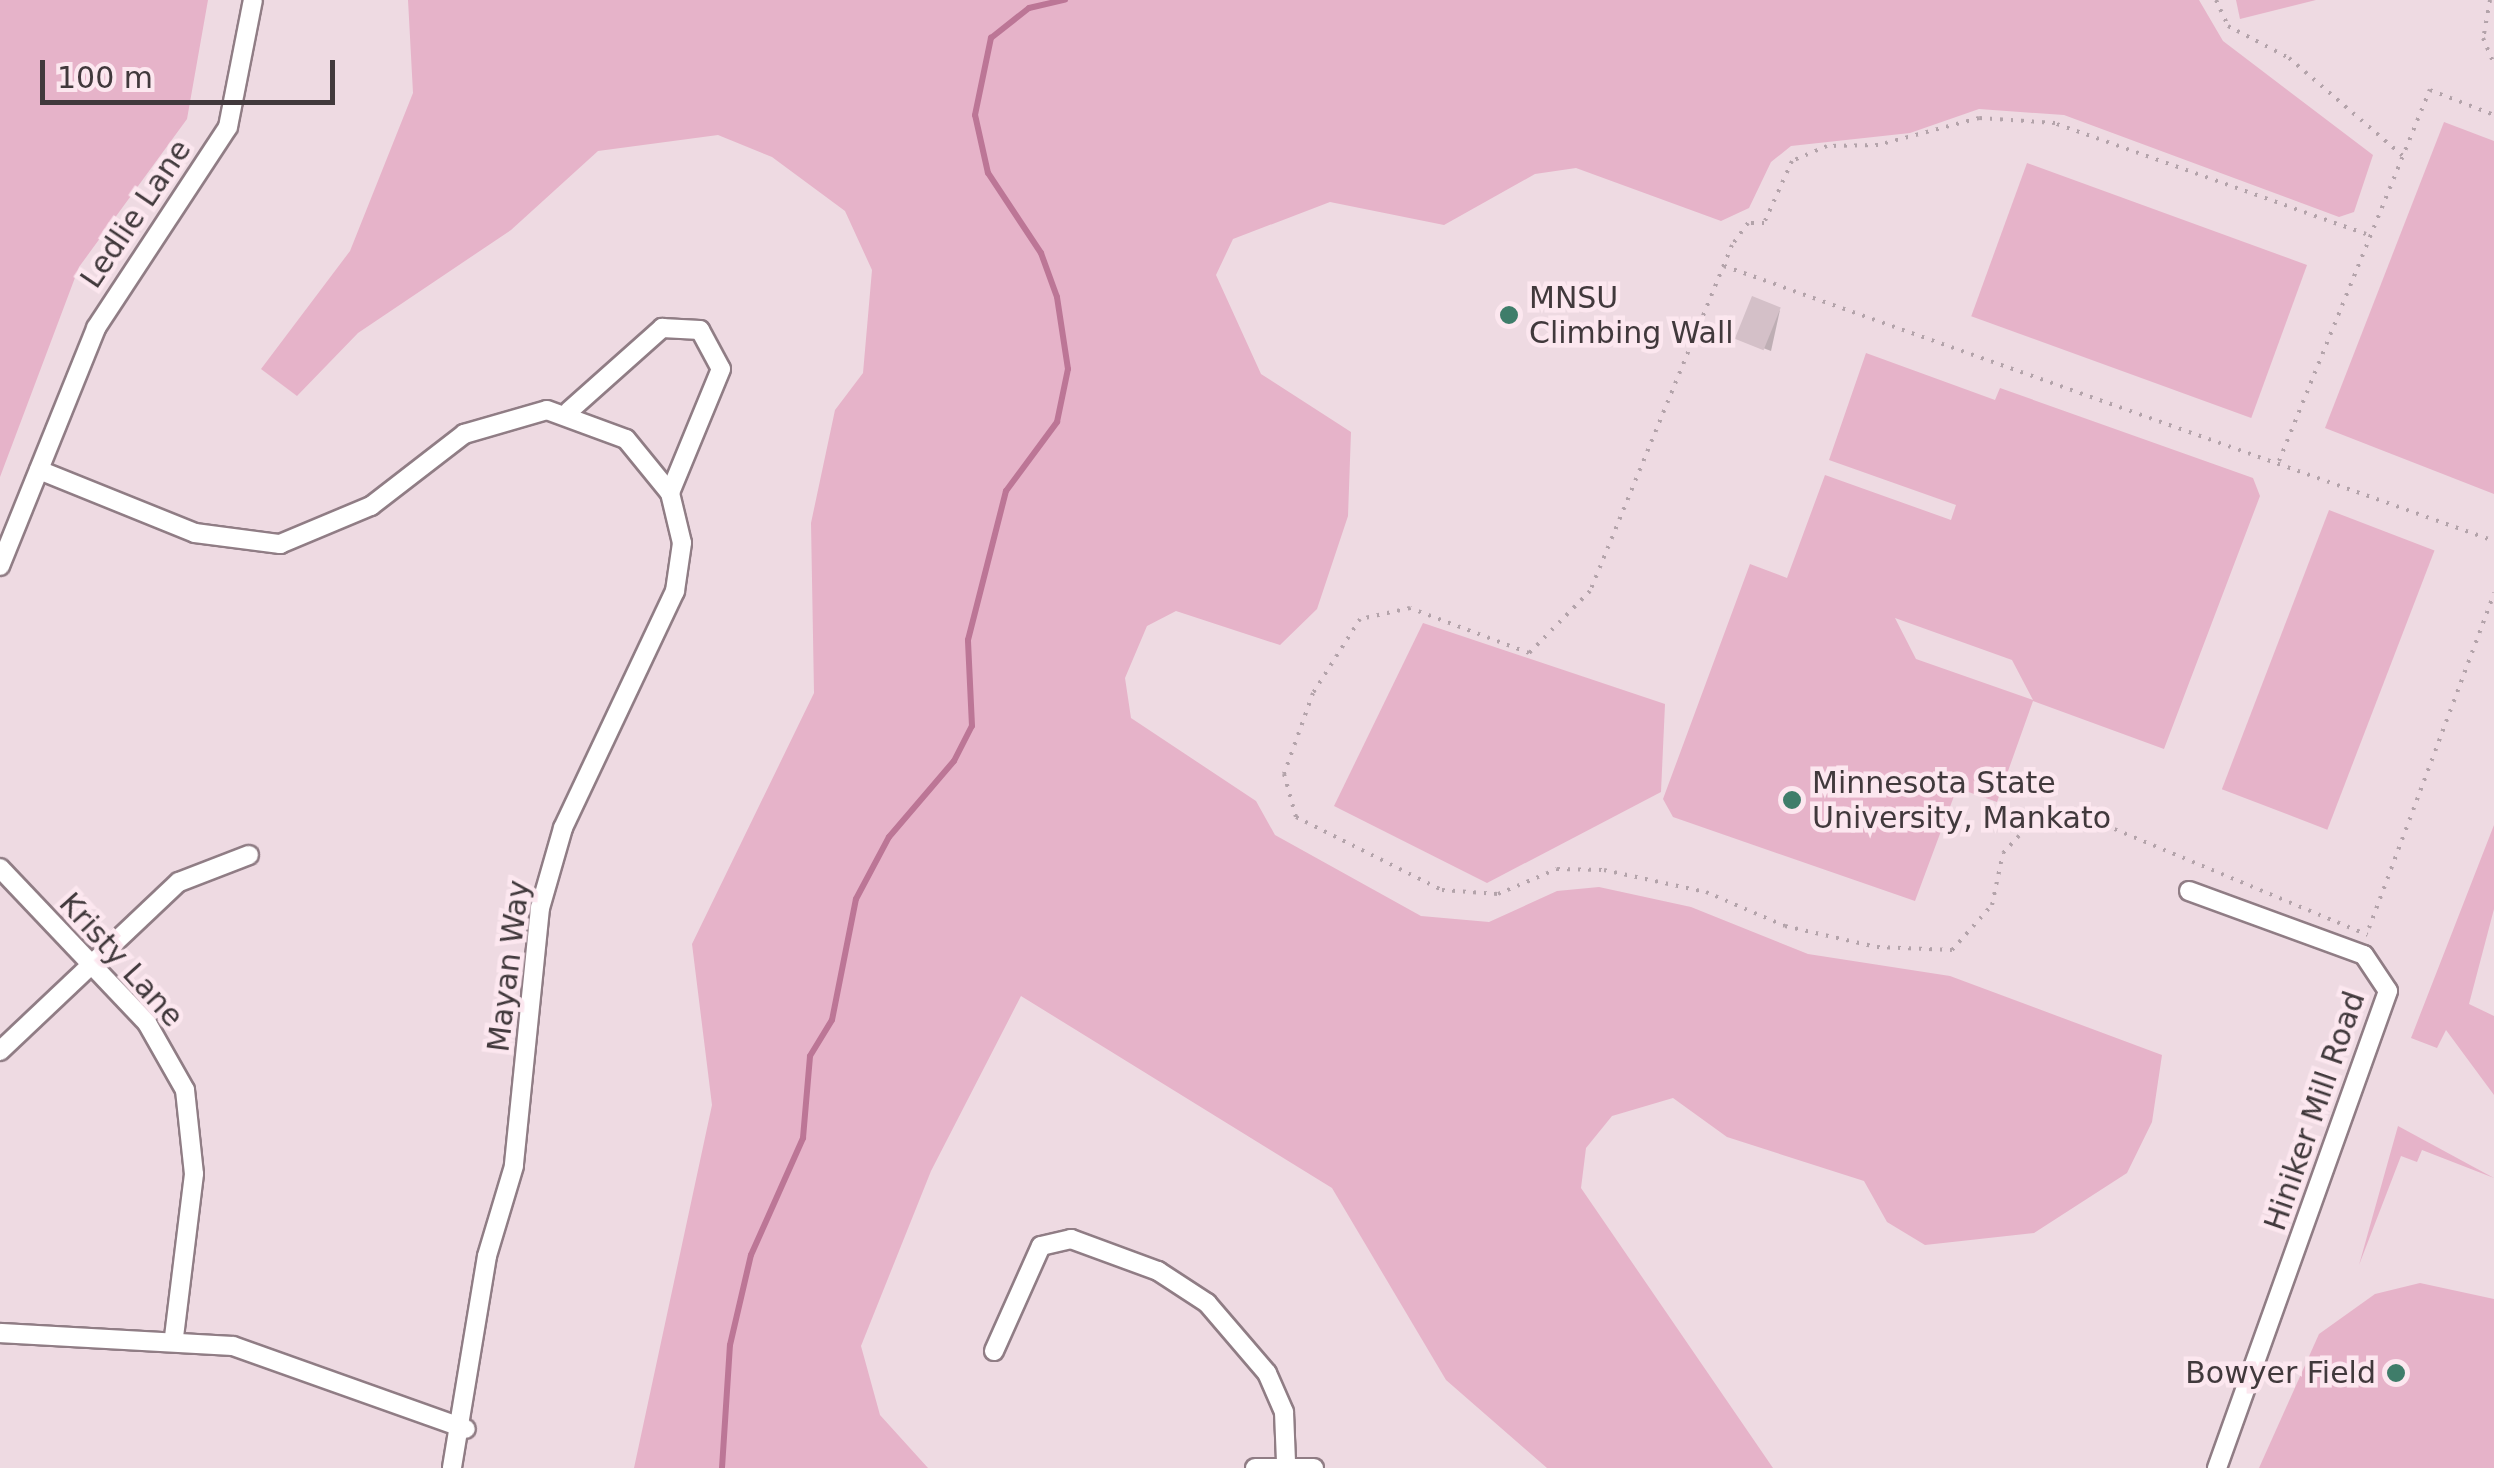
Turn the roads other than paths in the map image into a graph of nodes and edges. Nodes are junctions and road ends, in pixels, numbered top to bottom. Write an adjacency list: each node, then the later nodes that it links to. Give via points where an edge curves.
1 (253, 0): 3 (street, Ledlie Lane, via 228,126 123,276)
2 (568, 410): 3 (street, via 504,416 478,428 344,523 280,544 195,533); 4 (street, Mayan Way, via 626,439); 4 (street, via 662,328 700,330 722,369)
3 (39, 470): 5 (street, Ledlie Lane)
4 (670, 493): 14 (street, Mayan Way, via 682,542 675,590 563,828 540,908 519,1128 478,1301)
5 (0, 566)
6 (249, 856): 9 (street, via 179,882)
7 (0, 868): 9 (street, Kristy Lane)
8 (2188, 891): 19 (street, Hiniker Mill Road, via 2364,955 2386,980 2385,1005)
9 (92, 964): 10 (street); 12 (street, Kristy Lane, via 147,1023 185,1090 194,1174)
10 (0, 1051)
11 (0, 1333): 12 (street)
12 (174, 1336): 14 (street, via 265,1356)
13 (994, 1351): 15 (street, via 1041,1246 1071,1239 1140,1265 1208,1302 1268,1373 1284,1412)
14 (466, 1429): 16 (street, Mayan Way)
15 (1286, 1462): 17 (street); 18 (street)
16 (452, 1468)
17 (1256, 1468)
18 (1314, 1468)
19 (2217, 1468)

